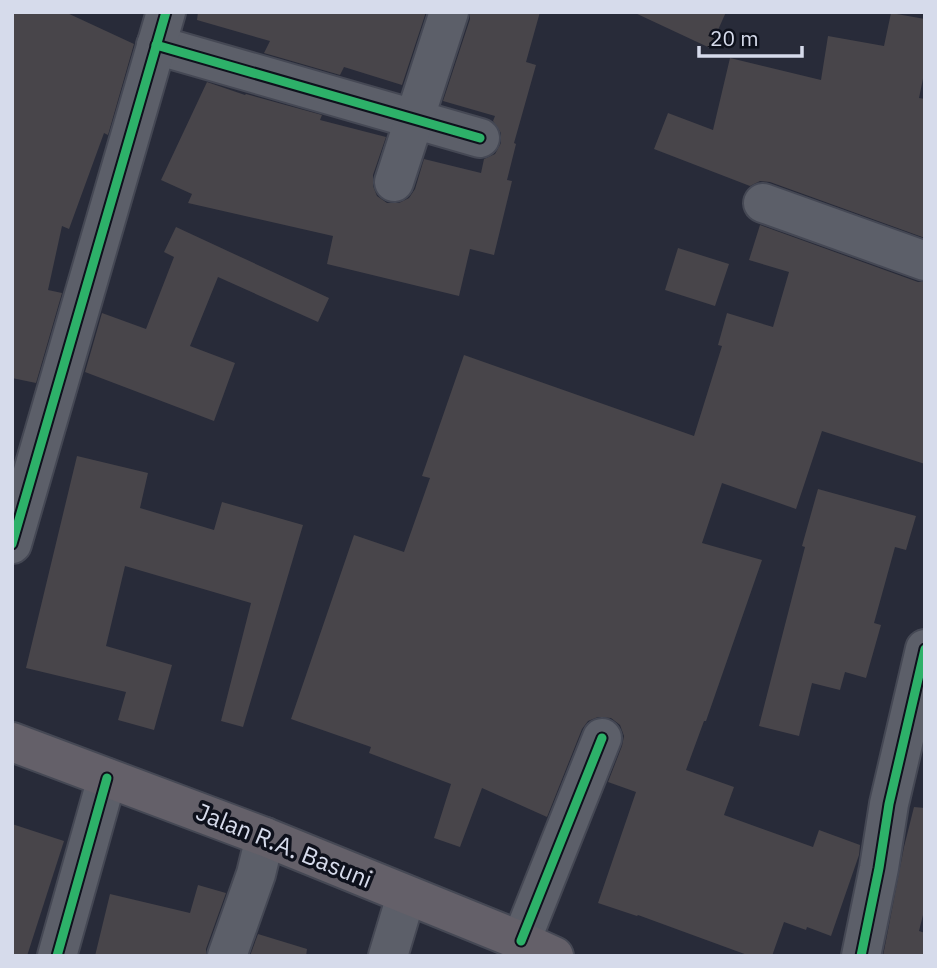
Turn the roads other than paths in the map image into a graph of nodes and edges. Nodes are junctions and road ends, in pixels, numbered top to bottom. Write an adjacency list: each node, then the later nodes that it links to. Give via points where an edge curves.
1 (449, 12): 3 (street)
2 (161, 29): 3 (street); 8 (street)
3 (414, 119): 4 (street); 5 (street)
4 (480, 138)
5 (394, 182)
6 (763, 203): 7 (street)
7 (925, 261)
8 (12, 544)
9 (925, 649): 10 (street)
10 (920, 693): 20 (street, via 889,804)
11 (602, 738): 16 (street)
12 (12, 742): 13 (main road, Jalan R.A. Basuni)
13 (107, 778): 14 (main road, Jalan R.A. Basuni); 17 (street)
14 (265, 837): 15 (main road, Jalan R.A. Basuni); 18 (street)
15 (406, 895): 16 (main road, Jalan R.A. Basuni); 19 (street)
16 (537, 948)
17 (57, 956)
18 (227, 956)
19 (388, 956)
20 (861, 956)

